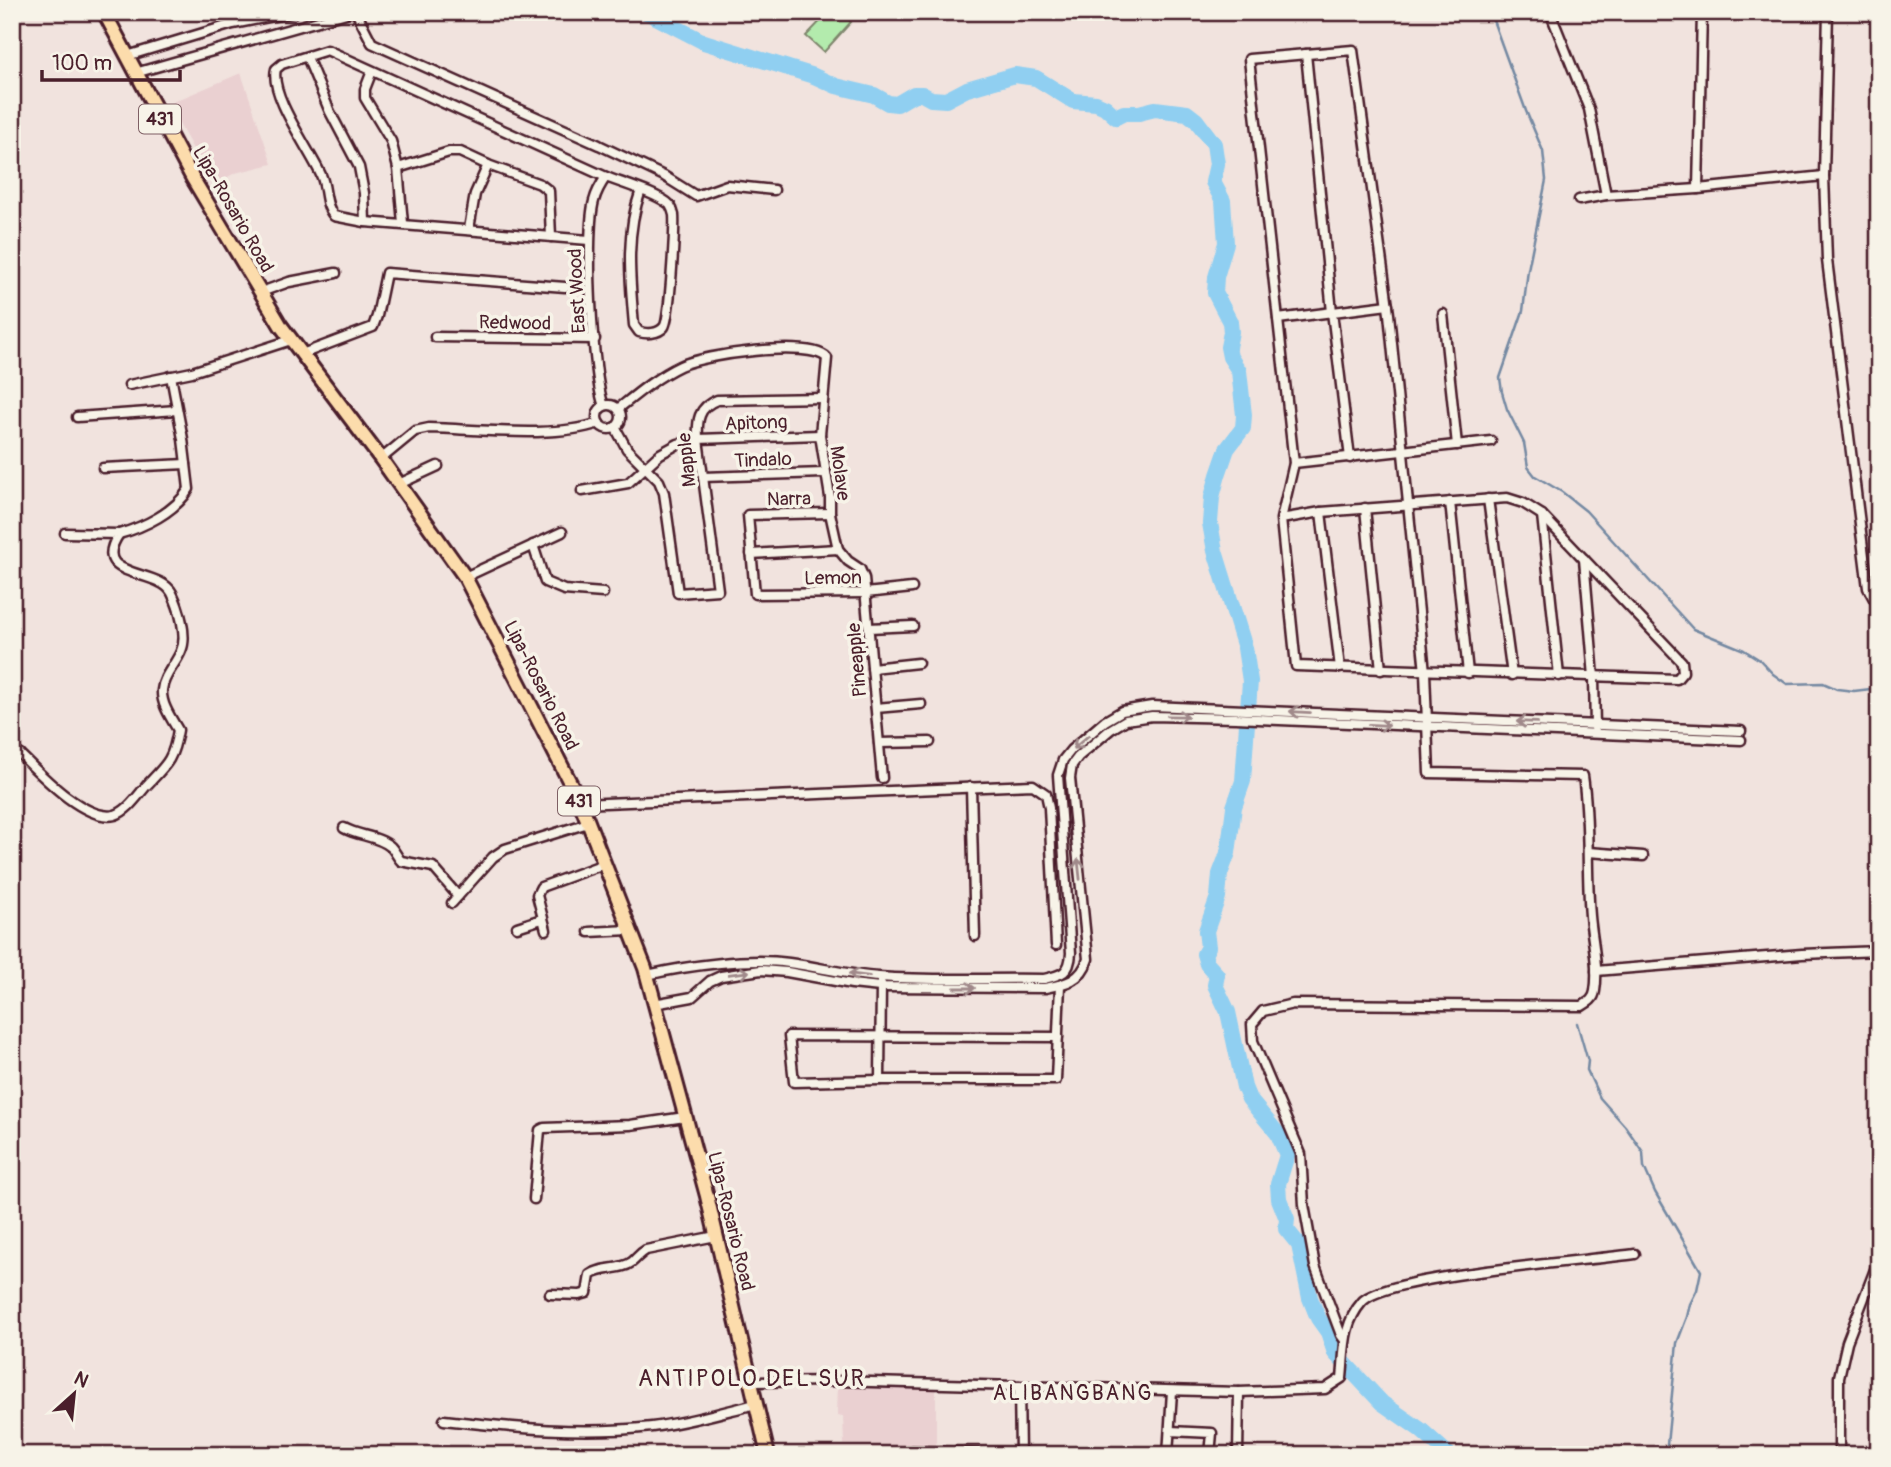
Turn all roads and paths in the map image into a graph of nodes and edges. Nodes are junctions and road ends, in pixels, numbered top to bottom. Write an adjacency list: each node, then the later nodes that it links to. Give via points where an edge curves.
1 (104, 12): 11 (main road, Lipa-Rosario Road / 431)
2 (295, 12): 8 (street)
3 (350, 12): 9 (street)
4 (356, 12): 21 (street, via 372,43 599,145 696,196 727,185)
5 (1550, 12): 22 (street, via 1589,109)
6 (1702, 12): 19 (street)
7 (1828, 12): 17 (street)
8 (262, 19): 9 (street); 11 (street)
9 (267, 35): 14 (street)
10 (1306, 54): 32 (street, via 1353,50); 33 (street); 35 (street, via 1249,59)
11 (127, 56): 14 (main road, Lipa-Rosario Road / 431)
12 (307, 57): 13 (street, via 327,50); 24 (street, via 359,167); 24 (street, via 279,66 275,79 299,138 322,177 331,214)
13 (372, 71): 16 (street, via 365,98 391,141); 18 (street)
14 (135, 73): 31 (main road, Lipa-Rosario Road / 431)
15 (488, 165): 16 (street, via 449,152); 26 (street, via 475,194); 27 (street, via 546,188)
16 (398, 168): 25 (street)
17 (1824, 176): 19 (street); 84 (street, via 1827,260 1868,588)
18 (606, 177): 20 (street); 28 (street, East Wood, via 594,201)
19 (1698, 189): 22 (street)
20 (641, 190): 20 (street, via 633,212 629,261 634,325 639,332 657,332 667,319 674,216 670,205)
21 (774, 190)
22 (1606, 195): 23 (street)
23 (1579, 200)
24 (365, 222): 25 (street)
25 (403, 223): 26 (street)
26 (469, 229): 27 (street)
27 (551, 237): 28 (street)
28 (589, 240): 37 (street, East Wood)
29 (336, 273): 31 (street)
30 (565, 287): 39 (street, via 387,273 373,327)
31 (261, 292): 38 (main road, Lipa-Rosario Road / 431)
32 (1388, 305): 33 (street); 53 (street)
33 (1332, 312): 35 (street); 54 (street)
34 (1443, 314): 52 (street)
35 (1278, 319): 56 (street)
36 (435, 337): 37 (street, Redwood)
37 (595, 339): 43 (street, East Wood)
38 (292, 340): 39 (main road, Lipa-Rosario Road / 431); 40 (street)
39 (302, 354): 55 (main road, Lipa-Rosario Road / 431)
40 (171, 376): 41 (street); 45 (street)
41 (129, 385)
42 (823, 398): 44 (street, Molave, via 827,358 823,354 809,349 756,351 682,365); 49 (street, Molave); 50 (street, Mapple, via 717,400 701,412)
43 (604, 406): 44 (street); 47 (street, via 598,413)
44 (618, 409): 48 (street, via 621,419)
45 (177, 410): 46 (street); 57 (street)
46 (77, 417)
47 (599, 423): 48 (street); 55 (street, via 559,431 429,428 415,431)
48 (614, 427): 59 (street)
49 (820, 435): 50 (street, Apitong); 61 (street, Molave)
50 (698, 439): 59 (street, Apitong, via 678,444); 62 (street, Mapple)
51 (1491, 441): 52 (street)
52 (1457, 445): 53 (street)
53 (1403, 452): 54 (street); 67 (street)
54 (1350, 458): 56 (street)
55 (381, 459): 63 (main road, Lipa-Rosario Road / 431)
56 (1294, 463): 72 (street)
57 (186, 464): 60 (street); 75 (street, via 189,485 185,496 144,526)
58 (438, 466): 63 (street)
59 (645, 467): 62 (street, Mapple, via 664,494 678,593 718,590); 64 (street, Apitong, via 628,483)
60 (103, 468)
61 (824, 472): 62 (street, Tindalo); 70 (street, Molave)
62 (703, 477)
63 (399, 484): 80 (main road, Lipa-Rosario Road / 431)
64 (582, 491)
65 (1488, 499): 66 (street); 71 (street, via 1507,498); 93 (street)
66 (1450, 502): 67 (street); 92 (street)
67 (1408, 505): 68 (street); 91 (street)
68 (1365, 508): 69 (street); 90 (street)
69 (1321, 512): 72 (street); 89 (street)
70 (830, 513): 77 (street, Molave); 78 (street, Narra, via 748,515)
71 (1542, 515): 79 (street); 94 (street)
72 (1281, 519): 89 (street, via 1296,666)
73 (562, 532): 76 (street)
74 (65, 533): 75 (street)
75 (119, 534): 106 (street, via 113,550 117,566 167,585 179,614 184,641 162,692 178,730 169,763 122,812 109,815 68,799)
76 (533, 545): 80 (street); 82 (street, via 545,582 564,590)
77 (838, 549): 78 (street); 83 (street, Pineapple, via 860,569)
78 (751, 554): 83 (street, Lemon, via 755,594)
79 (1584, 559): 95 (street); 95 (street, via 1682,662 1683,672 1677,679)
80 (465, 576): 109 (main road, Lipa-Rosario Road / 431)
81 (912, 588): 83 (street, Lemon)
82 (603, 593)
83 (866, 593): 86 (street, Pineapple)
84 (1879, 604)
85 (913, 626): 86 (street)
86 (869, 628): 88 (street, Pineapple)
87 (918, 663): 88 (street)
88 (872, 668): 97 (street, Pineapple)
89 (1340, 668): 90 (street)
90 (1381, 670): 91 (street)
91 (1425, 672): 92 (street); 100 (street)
92 (1468, 673): 93 (street)
93 (1512, 674): 94 (street)
94 (1559, 676): 95 (street)
95 (1594, 677): 102 (street)
96 (921, 705): 97 (street)
97 (876, 708): 105 (street, Pineapple)
98 (1236, 713): 99 (street); 129 (street, one-way to 129, via 1152,706 1122,711 1063,761 1058,775 1071,953 1070,965 1060,975); 130 (street, one-way to 98, via 1078,978 1088,959 1072,765 1125,720)
99 (1261, 714): 100 (street, one-way to 99); 101 (street, one-way to 101)
100 (1428, 718): 101 (street); 102 (street, one-way to 100)
101 (1428, 727): 102 (street); 112 (street, via 1429,773 1583,776)
102 (1595, 729): 103 (street)
103 (1741, 736)
104 (930, 742): 105 (street)
105 (879, 743): 107 (street, Pineapple)
106 (12, 750)
107 (882, 778)
108 (971, 787): 109 (street); 122 (street); 123 (street, via 1024,784 1046,794)
109 (581, 804): 110 (main road, Lipa-Rosario Road / 431)
110 (589, 823): 114 (main road, Lipa-Rosario Road / 431); 115 (street, via 505,849)
111 (344, 828): 115 (street, via 388,845 401,861 433,867)
112 (1588, 852): 113 (street); 126 (street)
113 (1643, 856)
114 (604, 864): 117 (street, via 541,887 537,895); 120 (main road, Lipa-Rosario Road / 431)
115 (458, 896): 116 (street)
116 (452, 904)
117 (542, 919): 118 (street); 119 (street)
118 (517, 927)
119 (546, 930)
120 (630, 930): 121 (street); 127 (main road, Lipa-Rosario Road / 431)
121 (589, 932)
122 (975, 936)
123 (1056, 944)
124 (1879, 951): 126 (street)
125 (706, 966): 127 (street); 128 (street); 129 (street, one-way to 125, via 789,963)
126 (1596, 971): 141 (street, via 1595,993 1582,1006 1293,1004 1263,1011 1252,1024 1253,1041 1301,1154 1315,1266)
127 (646, 975): 131 (main road, Lipa-Rosario Road / 431)
128 (710, 981): 129 (street, one-way to 129, via 761,970); 131 (street, via 692,997)
129 (881, 982): 130 (street, one-way to 130); 132 (street)
130 (1060, 985): 133 (street)
131 (654, 1004): 135 (main road, Lipa-Rosario Road / 431)
132 (880, 1037): 133 (street); 134 (street); 134 (street, via 789,1036 794,1082)
133 (1058, 1037): 134 (street, via 1056,1080)
134 (880, 1080)
135 (685, 1116): 136 (street, via 630,1125 544,1128 538,1134); 137 (main road, Lipa-Rosario Road / 431)
136 (534, 1199)
137 (716, 1236): 140 (street, via 646,1250 623,1266 597,1270 590,1275 587,1293); 142 (main road, Lipa-Rosario Road / 431)
138 (1635, 1254): 141 (street, via 1439,1277 1372,1294 1350,1320)
139 (1879, 1259): 156 (street, via 1847,1342 1839,1377)
140 (550, 1294)
141 (1344, 1339): 145 (street, via 1342,1378 1325,1389)
142 (752, 1382): 143 (street); 146 (main road, Lipa-Rosario Road / 431)
143 (1019, 1386): 144 (street); 152 (street)
144 (1172, 1391): 145 (street); 148 (street)
145 (1239, 1392): 155 (street)
146 (756, 1404): 147 (street, via 654,1427 589,1432); 150 (main road, Lipa-Rosario Road / 431)
147 (444, 1420)
148 (1170, 1431): 153 (street); 154 (street, via 1212,1433)
149 (960, 1454): 151 (street, via 912,1451); 152 (street)
150 (768, 1455)
151 (912, 1455)
152 (1020, 1455)
153 (1168, 1455)
154 (1210, 1455)
155 (1238, 1455)
156 (1839, 1455)

